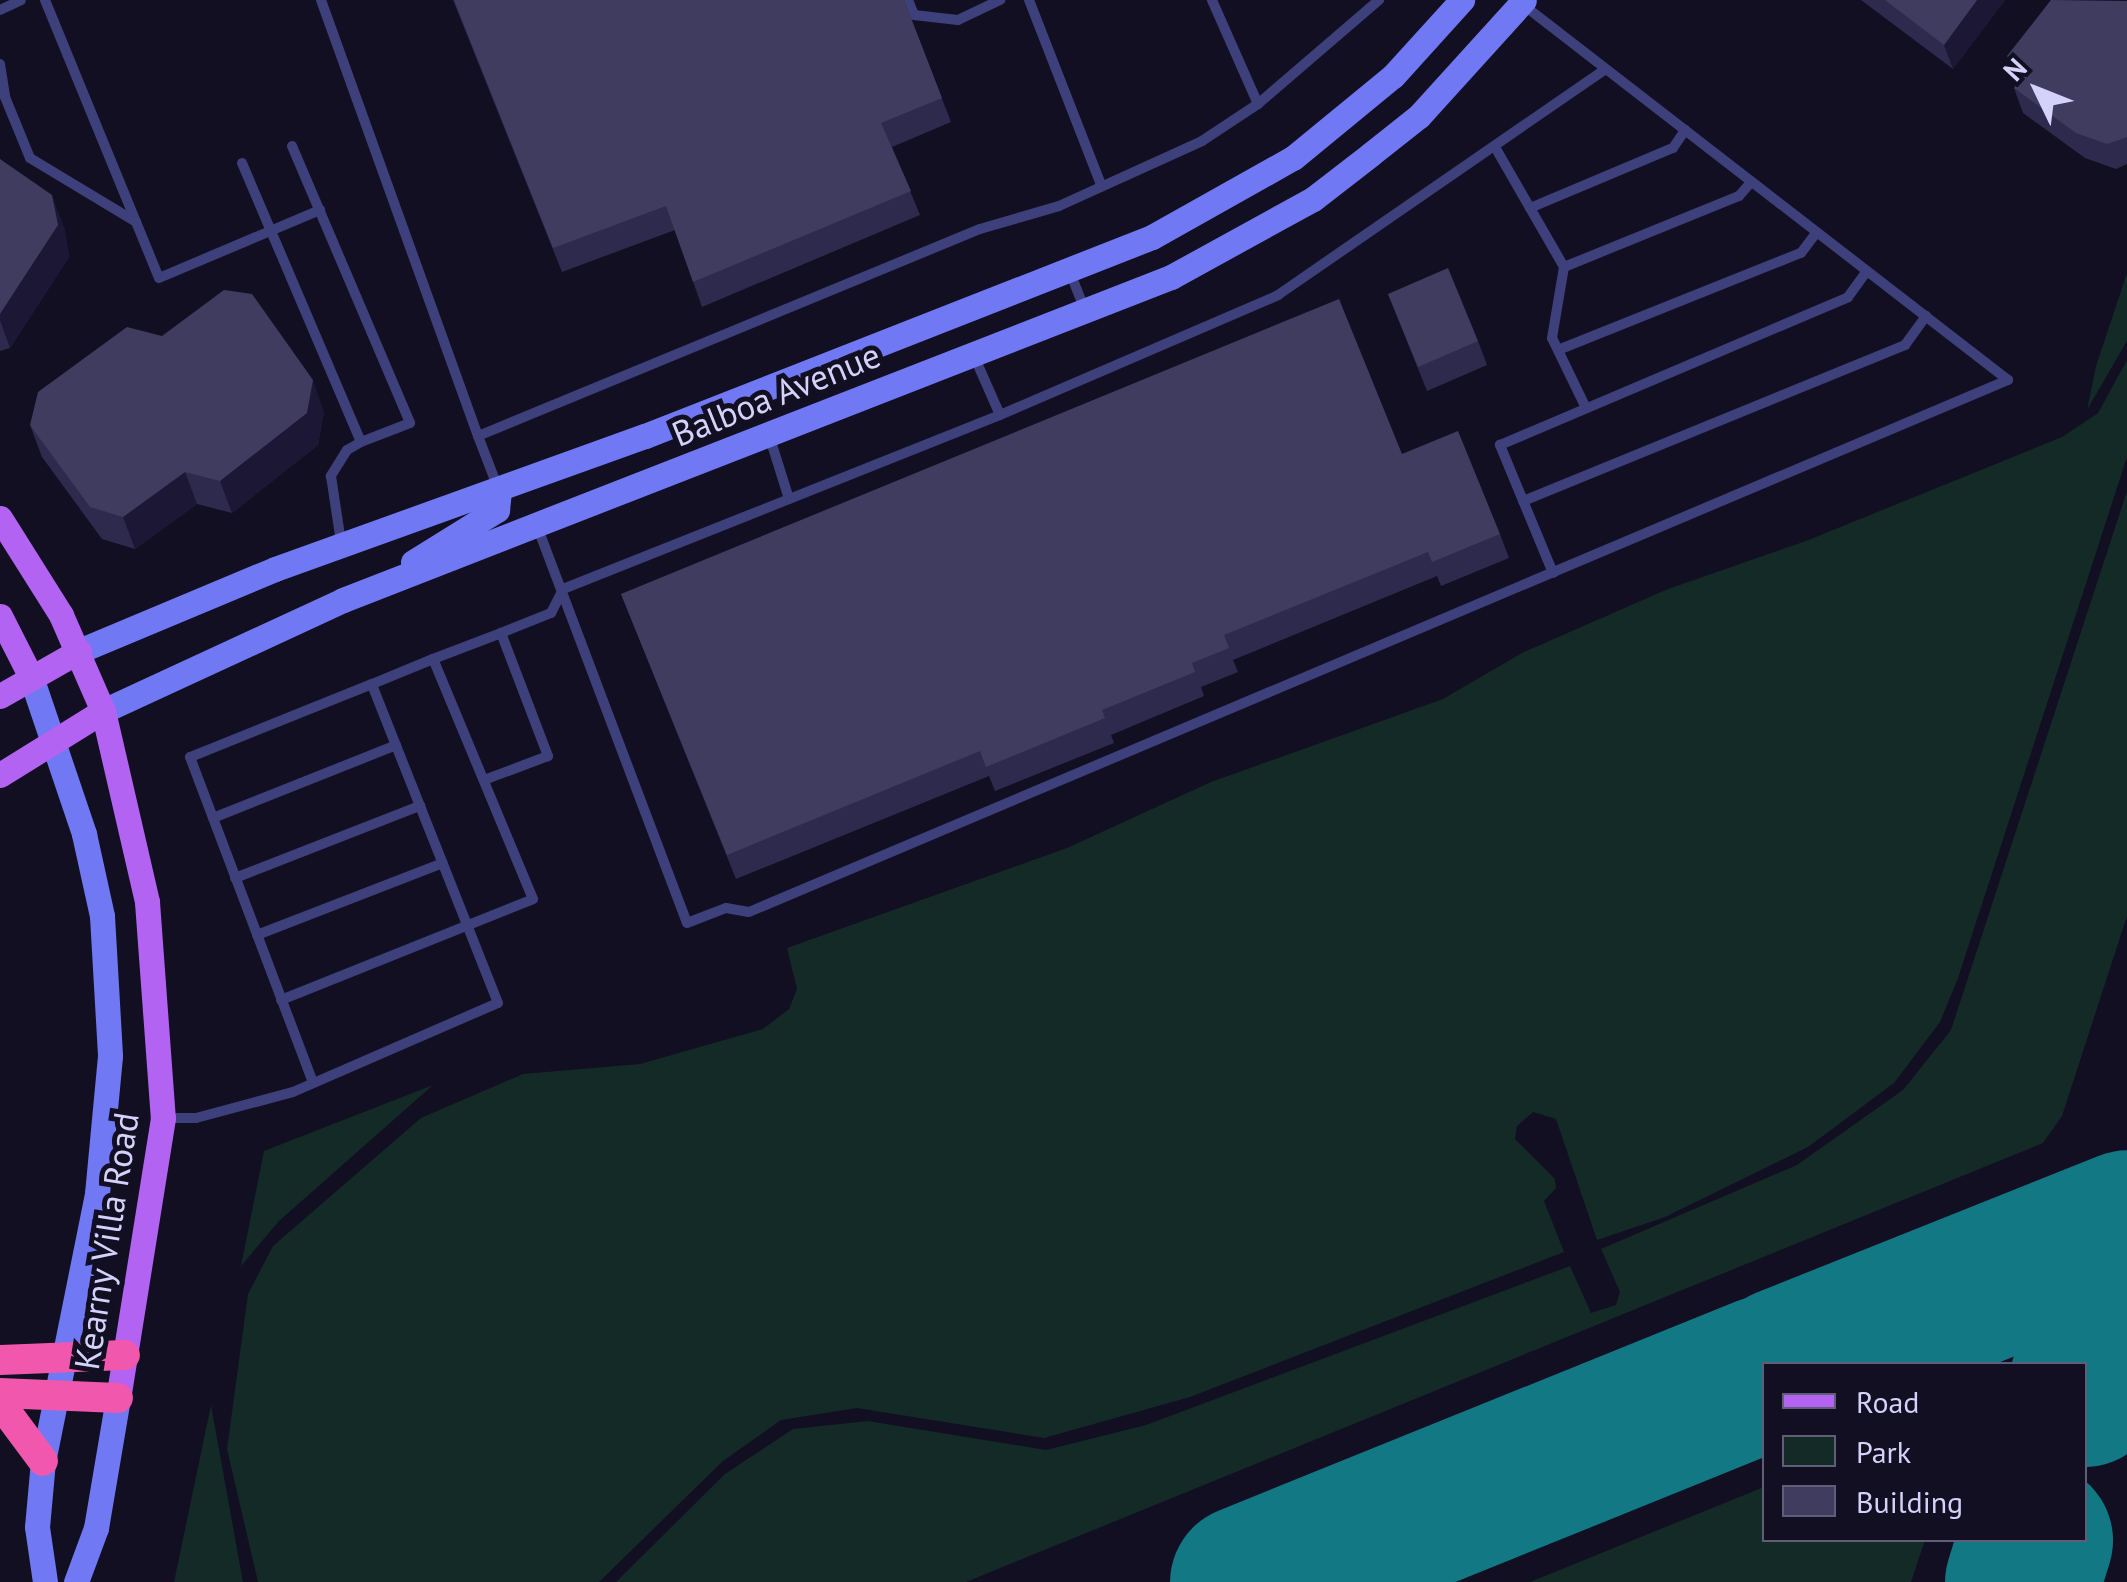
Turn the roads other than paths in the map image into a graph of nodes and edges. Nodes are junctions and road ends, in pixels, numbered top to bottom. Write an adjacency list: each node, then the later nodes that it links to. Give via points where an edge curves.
1 (21, 0): 11 (lane)
2 (45, 0): 23 (lane)
3 (320, 0): 36 (lane)
4 (908, 0): 5 (lane, via 914,14 958,20)
5 (1000, 0)
6 (1028, 0): 20 (lane)
7 (1212, 0): 14 (lane)
8 (1378, 0): 14 (lane)
9 (1462, 0): 27 (main road, Balboa Avenue, via 1393,76 1293,158 1152,237)
10 (1523, 2): 13 (lane); 29 (main road, Balboa Avenue, via 1418,116 1312,198 1172,277)
11 (0, 10)
12 (0, 64): 23 (lane, via 5,98 30,158)
13 (1605, 68): 15 (lane); 17 (lane)
14 (1258, 104): 20 (lane, via 1202,141)
15 (1685, 130): 19 (lane); 21 (lane, via 1673,148)
16 (292, 146): 22 (lane)
17 (1494, 147): 21 (lane); 34 (lane, via 1278,295)
18 (242, 164): 24 (lane)
19 (1752, 182): 25 (lane); 26 (lane, via 1740,196)
20 (1101, 185): 36 (lane)
21 (1530, 208): 26 (lane)
22 (320, 210): 24 (lane); 37 (lane, via 410,424)
23 (136, 222): 24 (lane, via 159,278)
24 (270, 230): 37 (lane)
25 (1817, 232): 28 (lane); 31 (lane, via 1801,252)
26 (1564, 268): 31 (lane, via 1552,338)
27 (1069, 269): 29 (lane); 38 (main road, Balboa Avenue)
28 (1867, 271): 30 (lane); 33 (lane, via 1848,297)
29 (1085, 310): 32 (main road, Balboa Avenue)
30 (1926, 316): 40 (lane, via 1905,345); 44 (lane, via 2008,380)
31 (1558, 350): 33 (lane)
32 (973, 353): 34 (lane); 35 (main road, Balboa Avenue)
33 (1586, 408): 40 (lane, via 1500,445)
34 (1000, 415): 39 (lane)
35 (769, 435): 39 (lane); 42 (main road, Balboa Avenue)
36 (478, 436): 38 (lane)
37 (361, 442): 43 (lane, via 337,462 332,476)
38 (499, 491): 43 (main road, Balboa Avenue); 45 (main road, via 496,511)
39 (789, 498): 46 (lane)
40 (1524, 502): 44 (lane)
41 (0, 518): 49 (main road, Kearny Villa Road)
42 (537, 526): 45 (main road, Balboa Avenue); 46 (lane)
43 (341, 543): 49 (main road, Balboa Avenue)
44 (1553, 573): 46 (lane, via 750,912 726,908 686,923)
45 (377, 586): 54 (main road, Balboa Avenue, via 244,640)
46 (562, 589): 48 (lane, via 551,613)
47 (0, 616): 51 (main road, Kearny Villa Road)
48 (500, 633): 50 (lane); 58 (lane, via 548,756)
49 (79, 652): 51 (main road, Balboa Avenue); 54 (main road, Kearny Villa Road)
50 (433, 659): 52 (lane); 58 (lane)
51 (31, 677): 53 (main road, Balboa Avenue); 55 (main road, Kearny Villa Road)
52 (372, 684): 56 (lane); 60 (lane, via 190,757)
53 (0, 696)
54 (103, 711): 55 (main road, Balboa Avenue); 67 (main road, Kearny Villa Road, via 147,902)
55 (54, 739): 57 (main road, Balboa Avenue); 69 (main road, Kearny Villa Road, via 102,916 110,1056 96,1194)
56 (396, 745): 59 (lane); 60 (lane)
57 (0, 774)
58 (484, 780): 63 (lane, via 533,898)
59 (420, 806): 61 (lane); 62 (lane)
60 (213, 818): 62 (lane)
61 (443, 864): 63 (lane); 64 (lane)
62 (235, 878): 64 (lane)
63 (468, 925): 65 (lane); 66 (lane, via 498,1003)
64 (257, 935): 65 (lane)
65 (282, 1000): 66 (lane)
66 (313, 1084): 67 (lane, via 196,1118)
67 (163, 1118): 68 (main road, Kearny Villa Road)
68 (125, 1355): 69 (highway); 73 (main road, Kearny Villa Road)
69 (62, 1357): 70 (highway); 71 (main road, Kearny Villa Road)
70 (0, 1360)
71 (55, 1391): 72 (highway); 73 (highway); 75 (main road, Kearny Villa Road)
72 (0, 1393)
73 (118, 1398): 77 (main road, Kearny Villa Road, via 96,1528)
74 (0, 1403): 75 (highway)
75 (43, 1461): 76 (main road, Kearny Villa Road, via 37,1527)
76 (45, 1582)
77 (76, 1582)

